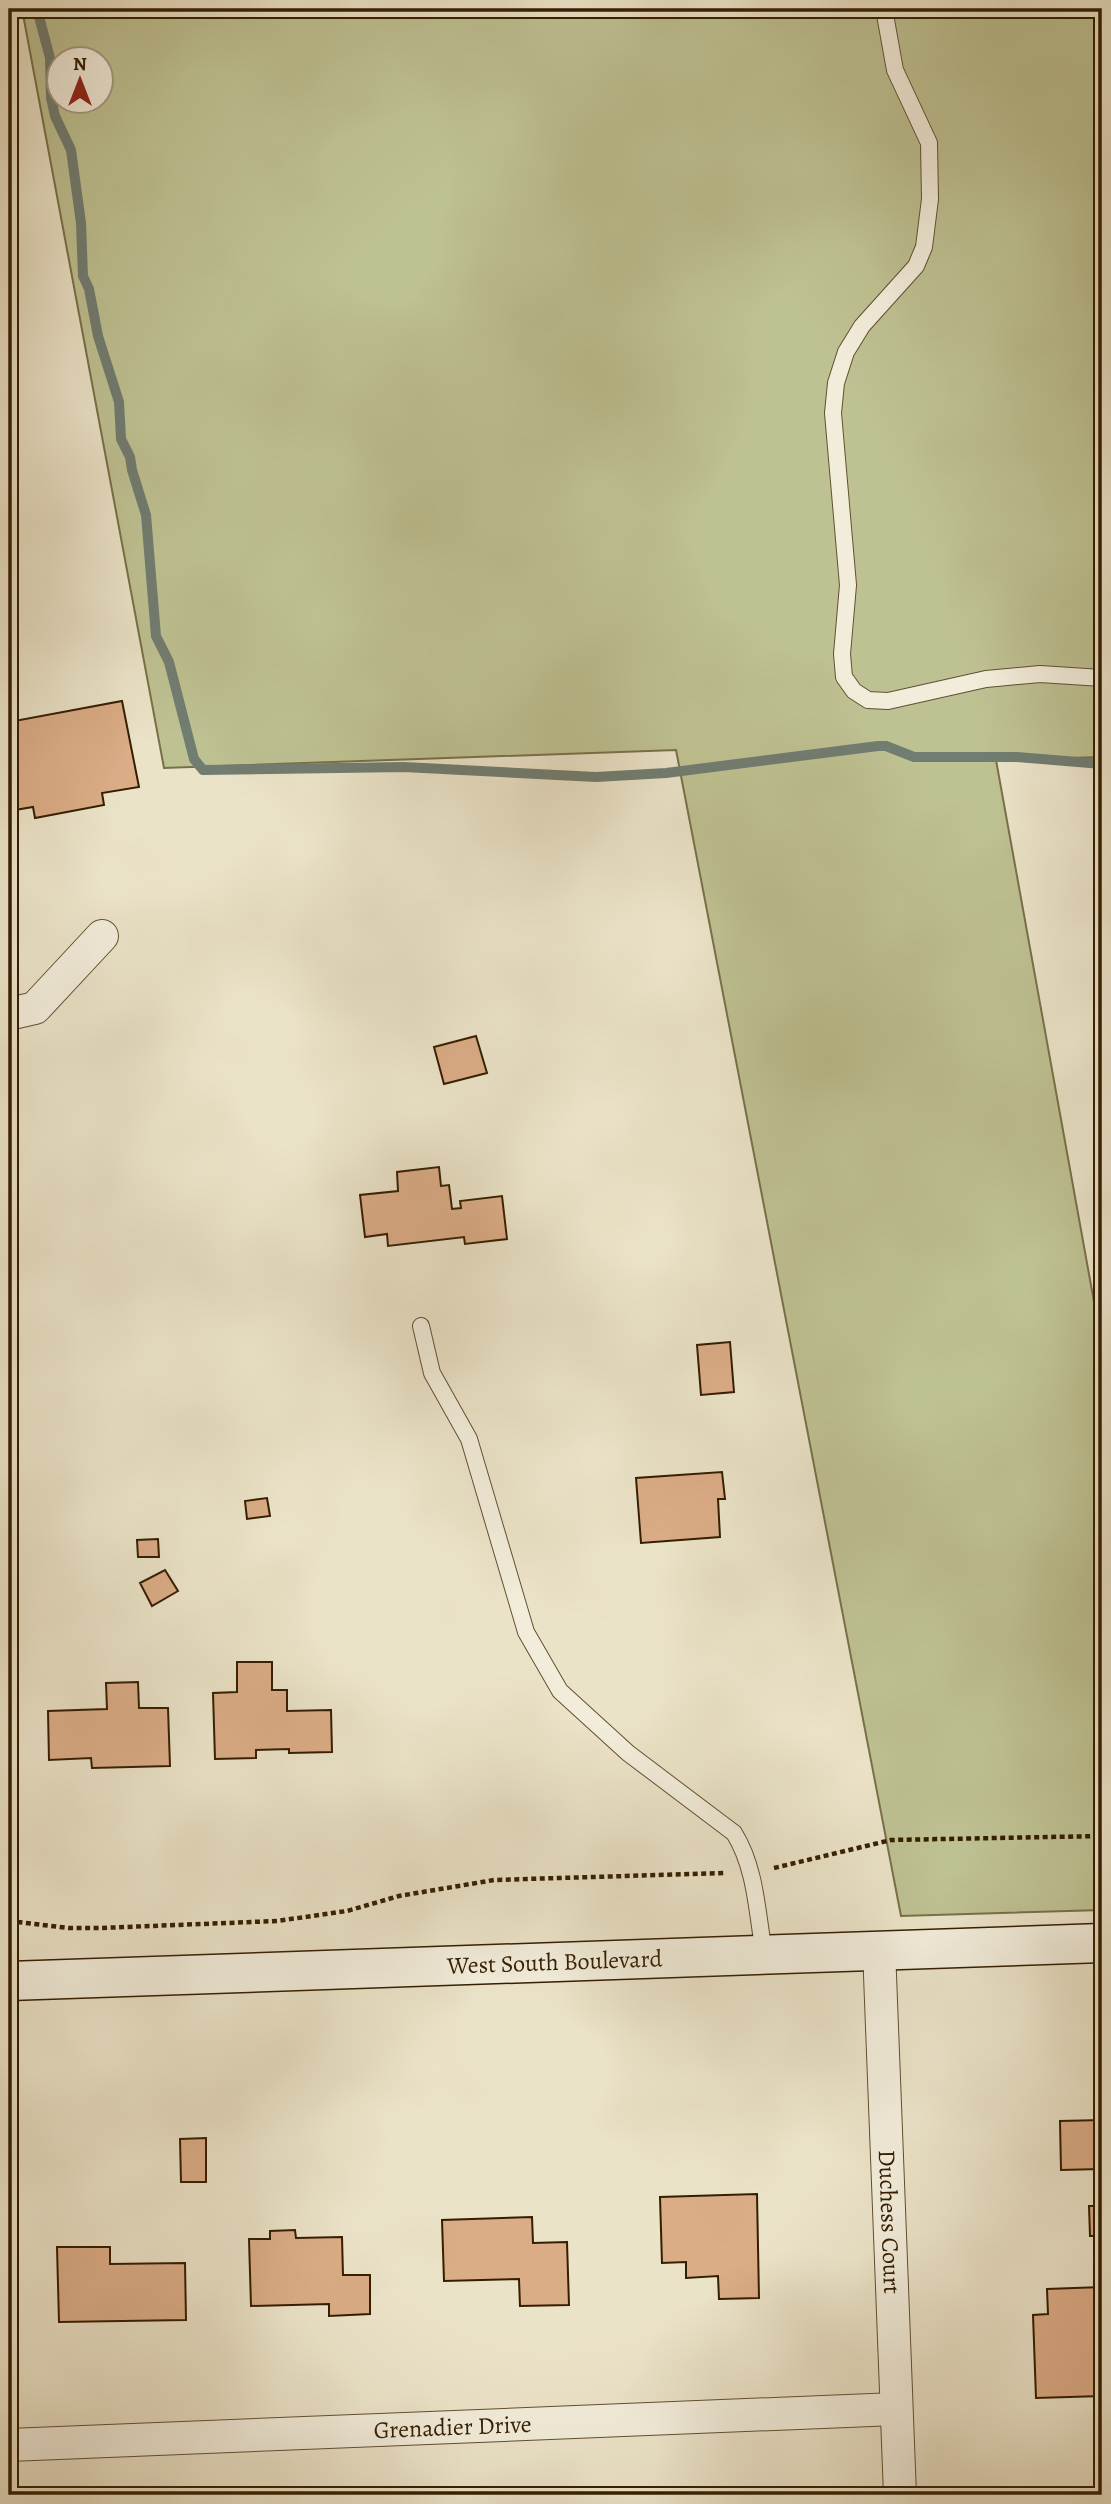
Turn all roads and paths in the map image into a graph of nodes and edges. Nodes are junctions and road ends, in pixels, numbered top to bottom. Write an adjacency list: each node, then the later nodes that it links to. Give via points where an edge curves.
1 (884, 9): 2 (lane, via 895,71 929,143 930,199 924,247 916,266 862,326 846,352 836,383 833,413 848,585 844,677 868,700 888,701 986,679 1040,674)
2 (1102, 678)
3 (102, 936): 4 (street, via 35,1008)
4 (9, 1014)
5 (421, 1326): 7 (lane, via 432,1373 469,1439 526,1632 560,1691 628,1753 734,1833)
6 (1102, 1836): 7 (path, via 891,1840)
7 (751, 1872): 8 (path, via 494,1880 399,1896 347,1911 277,1920 100,1928); 11 (lane)
8 (9, 1921)
9 (1102, 1942): 10 (main road, West South Boulevard)
10 (879, 1949): 11 (main road, West South Boulevard); 13 (street, Duchess Court)
11 (764, 1954): 12 (main road, West South Boulevard)
12 (9, 1981)
13 (896, 2409): 14 (street, Grenadier Drive); 15 (street, Duchess Court)
14 (9, 2445)
15 (900, 2495)

